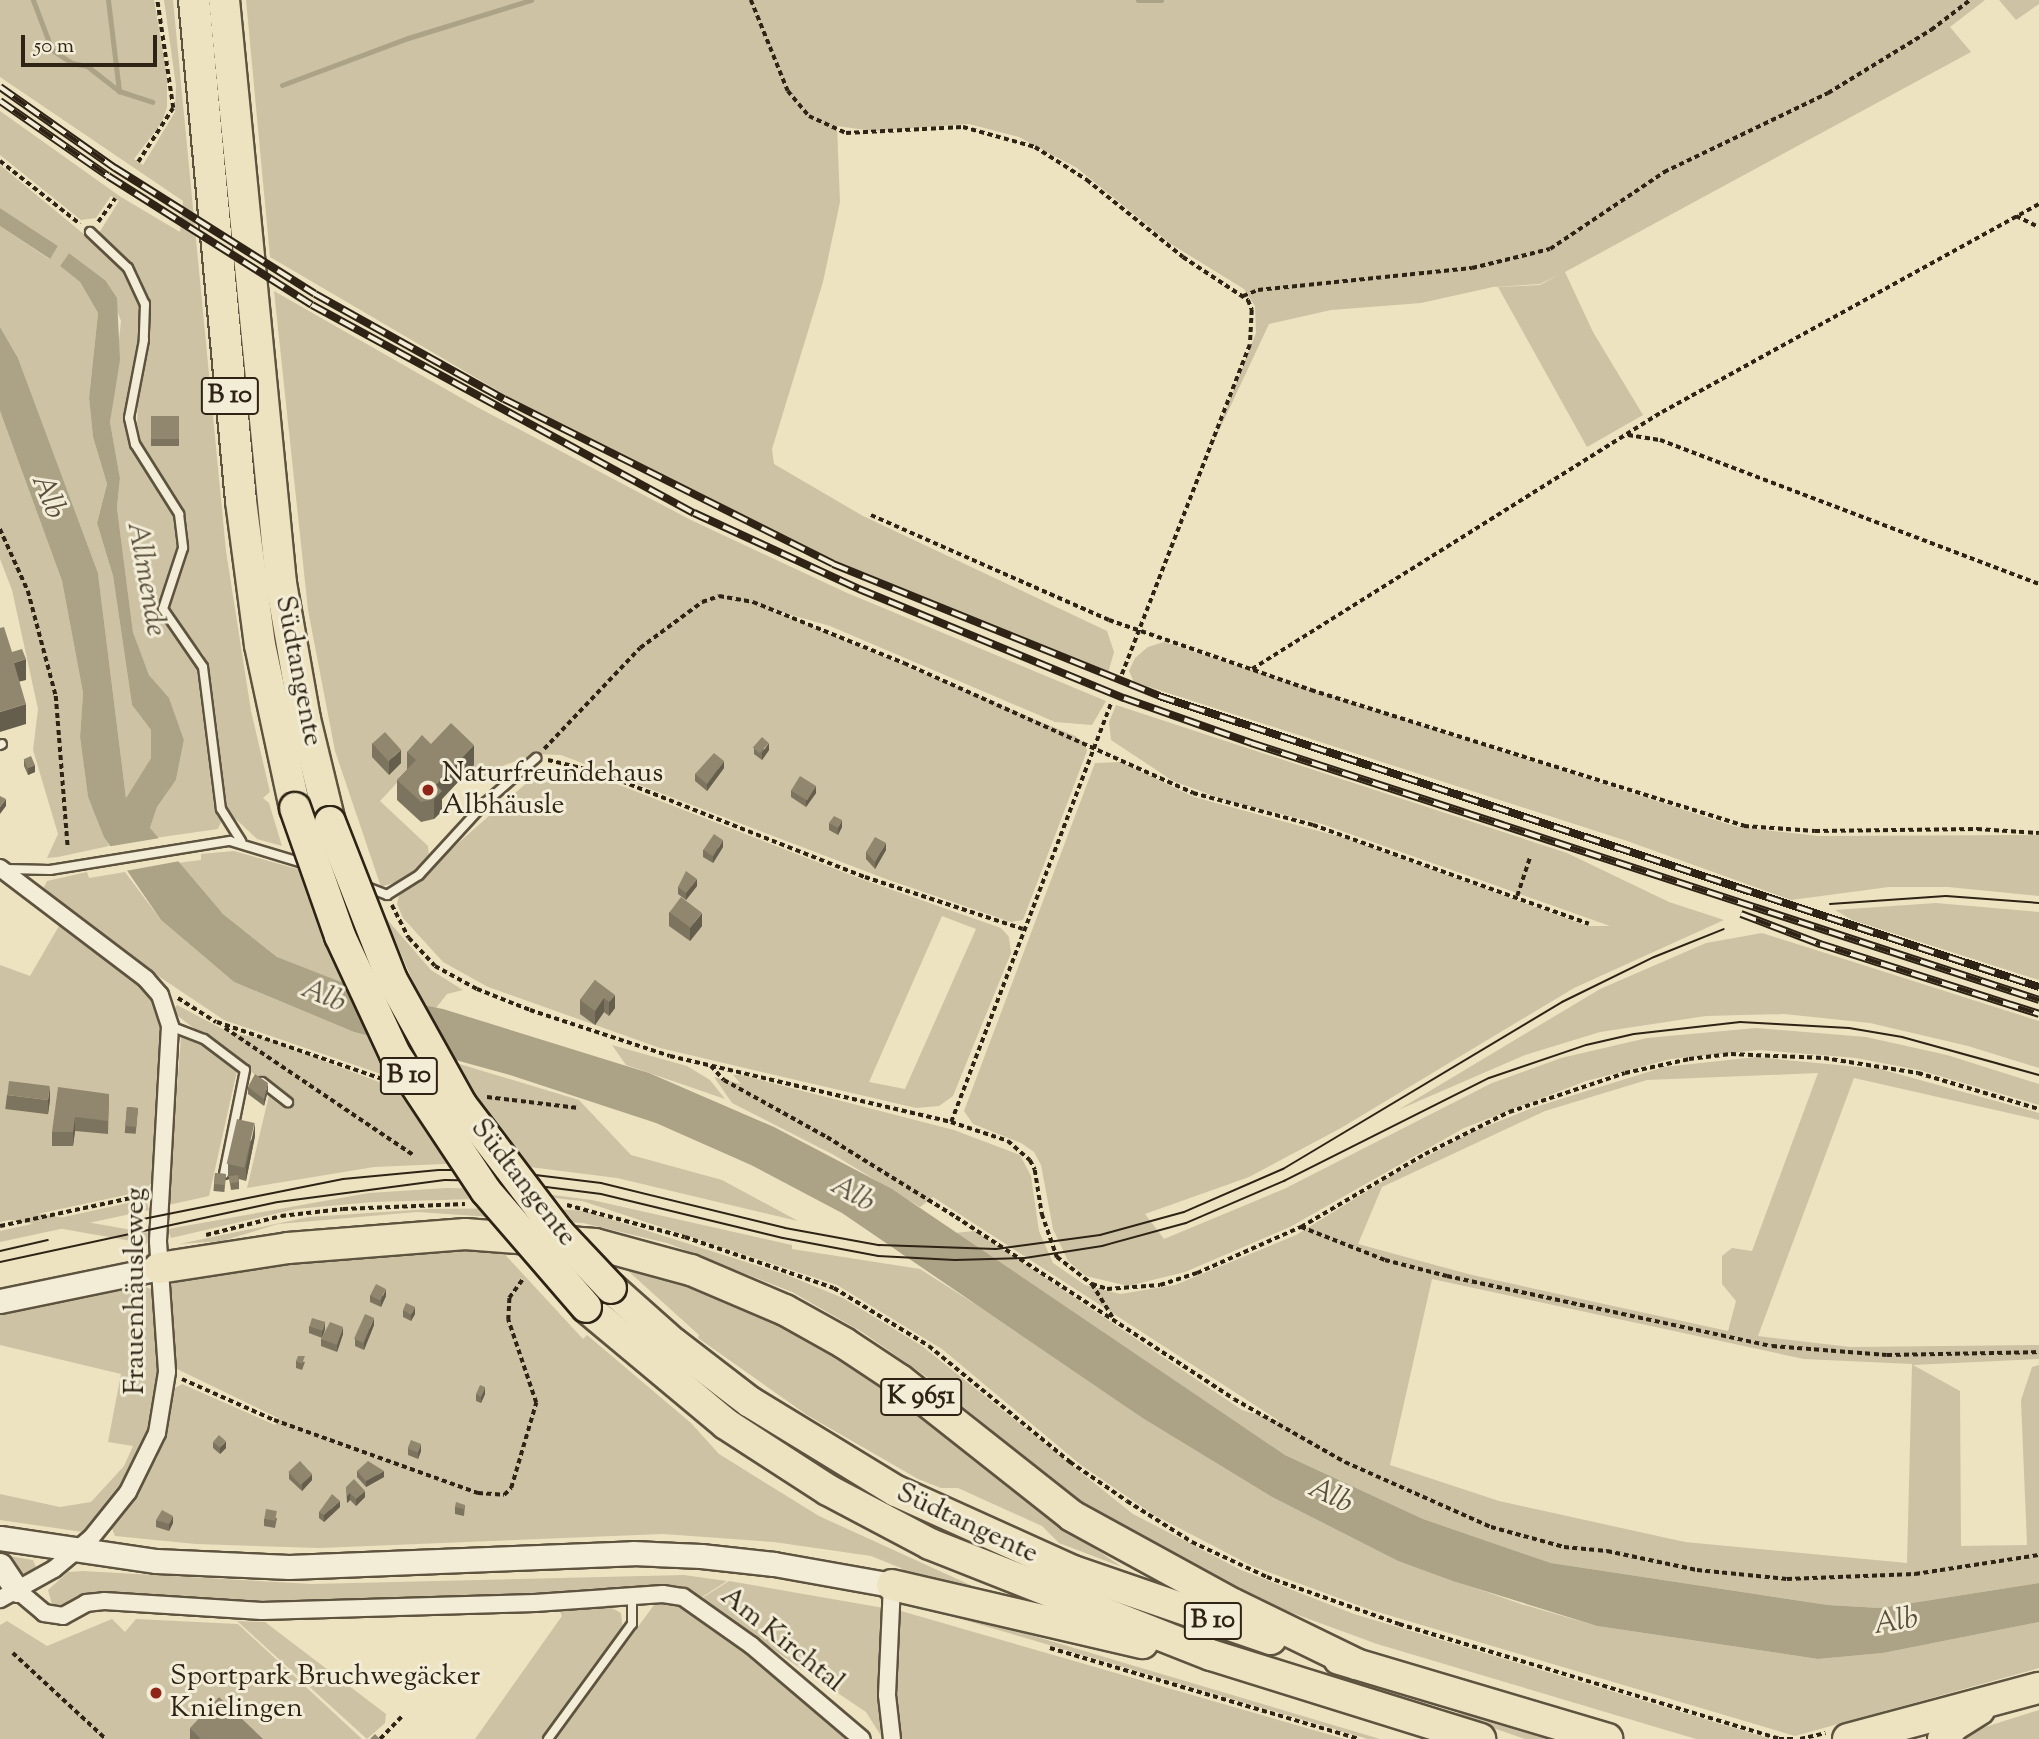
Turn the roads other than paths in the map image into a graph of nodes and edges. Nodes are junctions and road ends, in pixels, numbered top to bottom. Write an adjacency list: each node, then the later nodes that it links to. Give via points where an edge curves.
1 (194, 0): 21 (highway, Südtangente / B 10, bridge, via 241,500 262,656 295,808 340,936 395,1054 486,1191 586,1307 726,1424 880,1519 967,1561)
2 (224, 0): 22 (highway, Südtangente / B 10, bridge, via 281,583 305,719 330,822 392,980 461,1104 558,1232 611,1288 750,1402 895,1491 1125,1591)
3 (90, 232): 5 (lane, via 128,268 145,304 144,340 129,418 135,444 179,514 183,548 163,609 203,667 221,809)
4 (536, 758): 8 (lane, via 486,802 419,875 387,895)
5 (241, 841): 6 (lane, via 50,870); 7 (lane)
6 (1, 868): 9 (street, Frauenhäusleweg, via 146,979 160,995)
7 (333, 874)
8 (344, 878)
9 (170, 1026): 10 (lane, via 204,1039); 13 (street, Frauenhäusleweg)
10 (245, 1070): 11 (lane); 12 (lane)
11 (288, 1102)
12 (223, 1174)
13 (159, 1268): 14 (main road, K 9651); 16 (street, Frauenhäusleweg, via 167,1372 157,1433 144,1467 115,1511); 22 (highway, K 9651, via 288,1248 465,1234 595,1244 691,1270 785,1310 844,1343 900,1380 1072,1516 1189,1581)
14 (0, 1301)
15 (0, 1538): 16 (main road)
16 (77, 1551): 18 (main road, via 156,1561 289,1567 633,1553 774,1564); 19 (street, Frauenhäusleweg)
17 (0, 1565): 19 (main road)
18 (892, 1586): 21 (highway, via 1005,1609 1082,1633); 26 (street, Am Kirchtal, via 887,1695)
19 (8, 1595): 20 (street, via 44,1613 63,1616 86,1603 104,1601 262,1611)
20 (632, 1597): 24 (lane, via 632,1625); 25 (street, Am Kirchtal, via 684,1597 709,1611)
21 (1211, 1656): 27 (highway, Südtangente / B 10)
22 (1356, 1664): 28 (highway, Südtangente / B 10)
23 (2030, 1690): 29 (highway); 30 (highway, via 1981,1709 1953,1726)
24 (548, 1739)
25 (862, 1739)
26 (892, 1739)
27 (1480, 1739)
28 (1606, 1739)
29 (1848, 1739)
30 (1942, 1739)

